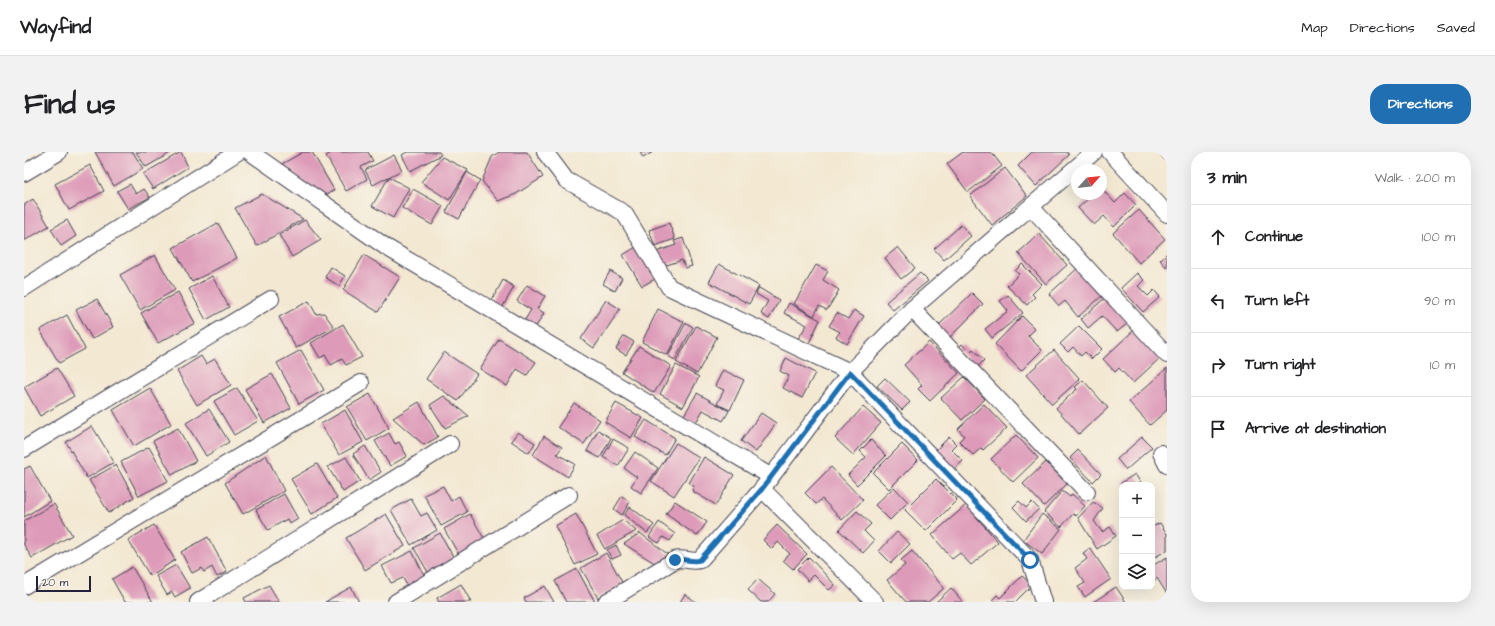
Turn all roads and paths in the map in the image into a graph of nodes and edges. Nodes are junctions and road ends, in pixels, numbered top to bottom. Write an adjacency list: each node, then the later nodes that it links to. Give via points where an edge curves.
1 (59, 152): 7 (street)
2 (238, 152): 10 (street)
3 (250, 152): 18 (street, via 386,247)
4 (545, 152): 14 (street, via 566,180 624,213 669,287)
5 (1094, 152): 8 (street)
6 (1110, 152): 9 (street)
7 (24, 173)
8 (1031, 207): 12 (street); 13 (street)
9 (1167, 214)
10 (24, 288)
11 (271, 299): 17 (street)
12 (912, 309): 14 (street); 19 (street)
13 (1167, 355)
14 (850, 372): 18 (street); 26 (street, via 1030,560)
15 (361, 383): 21 (street)
16 (450, 444): 22 (street)
17 (24, 449)
18 (766, 483): 24 (street, via 700,560 693,562 678,558); 25 (street)
19 (1088, 492)
20 (569, 495): 23 (street)
21 (24, 586)
22 (198, 602)
23 (396, 602)
24 (606, 602)
25 (875, 602)
26 (1043, 602)

